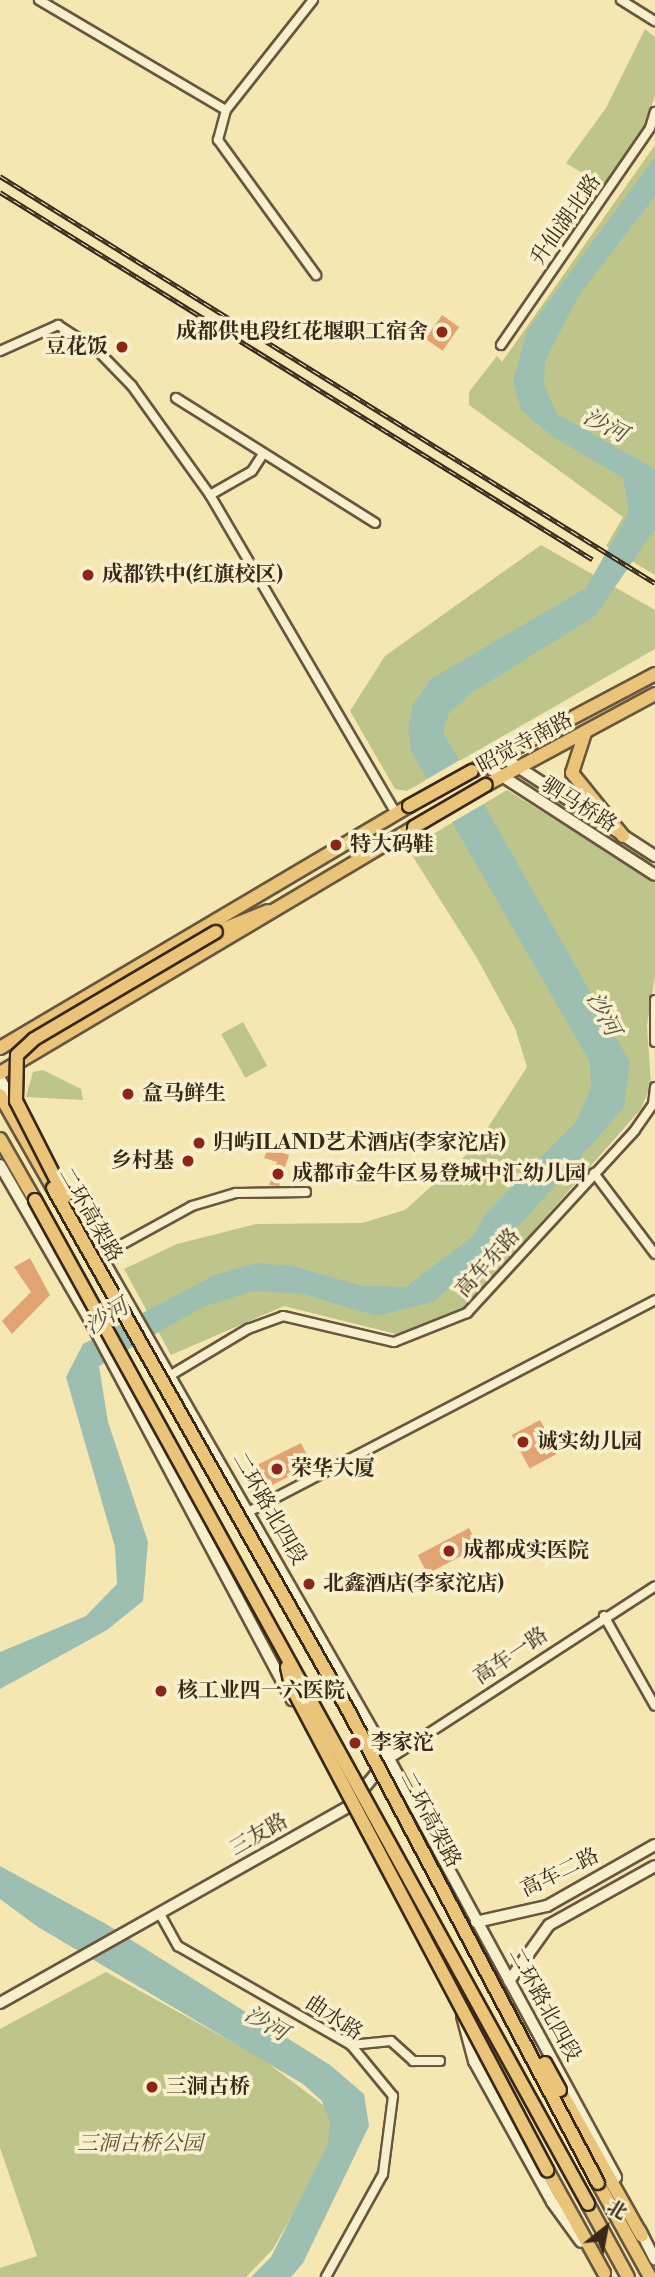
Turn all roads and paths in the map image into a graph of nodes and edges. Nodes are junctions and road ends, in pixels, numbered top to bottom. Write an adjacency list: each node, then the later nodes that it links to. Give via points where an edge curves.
1 (39, 0): 5 (street)
2 (313, 0): 5 (street)
3 (621, 0): 4 (street)
4 (655, 21)
5 (226, 110): 7 (street, via 218,139)
6 (655, 112): 8 (street, 升仙湖北路, via 650,128)
7 (316, 275)
8 (501, 345)
9 (0, 351): 12 (street, via 58,325 98,351 132,386)
10 (176, 398): 11 (street)
11 (263, 454): 12 (street, via 252,471); 13 (street)
12 (210, 495): 21 (street)
13 (374, 523)
14 (655, 674): 17 (main road, 昭觉寺南路)
15 (655, 694): 16 (main road, 昭觉寺南路)
16 (585, 733): 19 (main road, 昭觉寺南路); 22 (main road, via 572,773)
17 (501, 756): 18 (main road, 昭觉寺南路); 19 (main road, 驷马桥路)
18 (485, 765): 20 (main road, 驷马桥路); 21 (main road, 昭觉寺南路, bridge)
19 (516, 771): 20 (main road, 昭觉寺南路); 22 (main road, 驷马桥路)
20 (501, 778): 24 (main road, 驷马桥路); 25 (main road, 昭觉寺南路, bridge)
21 (396, 813): 28 (main road, 昭觉寺南路)
22 (623, 836): 23 (main road, 驷马桥路)
23 (655, 856)
24 (655, 875)
25 (268, 911): 29 (main road); 37 (main road, bridge, via 216,932 34,1039 17,1055 16,1101 54,1171)
26 (655, 1000): 27 (street)
27 (655, 1042)
28 (0, 1048)
29 (0, 1073)
30 (0, 1079): 39 (main road, 二环路北四段)
31 (655, 1087): 35 (street, 高车东路, via 653,1104 635,1130)
32 (0, 1095): 37 (main road, 二环高架路, bridge)
33 (0, 1139): 45 (main road, 二环高架路, bridge)
34 (0, 1165): 49 (main road, via 92,1324)
35 (594, 1173): 38 (street); 41 (street, 高车东路, via 467,1313 439,1329 394,1342 283,1316 248,1329)
36 (306, 1192): 39 (street, via 236,1193 192,1206)
37 (80, 1237): 47 (main road, 二环高架路, bridge)
38 (655, 1254)
39 (100, 1256): 41 (main road, 二环路北四段)
40 (655, 1300): 42 (street)
41 (171, 1375): 42 (main road, 二环路北四段)
42 (248, 1512): 48 (main road, 二环路北四段)
43 (655, 1586): 44 (street, 高车一路)
44 (604, 1616): 46 (street); 48 (street, 高车一路)
45 (283, 1653): 60 (main road, bridge, via 291,1686); 62 (main road, 二环高架路, bridge)
46 (655, 1706)
47 (348, 1710): 58 (main road, bridge, via 366,1732); 63 (main road, 二环高架路, bridge)
48 (389, 1759): 49 (main road, 三友路); 53 (main road, 二环路北四段)
49 (349, 1806): 52 (main road, 三友路); 60 (main road, via 461,2012 474,2061 552,2202)
50 (655, 1845): 53 (street, 高车二路, via 547,1906)
51 (655, 1866): 54 (street, 高车二路, via 549,1925)
52 (160, 1914): 55 (main road, 三友路); 56 (street, 曲水路, via 178,1946)
53 (476, 1922): 54 (main road, 二环路北四段)
54 (509, 1981): 58 (main road, 二环路北四段)
55 (0, 2003)
56 (351, 2045): 57 (street, via 390,2041 413,2061); 61 (street, 曲水路, via 394,2096 383,2174)
57 (440, 2061)
58 (642, 2236): 59 (main road, 二环路北四段)
59 (655, 2259)
60 (606, 2275)
61 (326, 2277)
62 (628, 2277)
63 (650, 2277)

